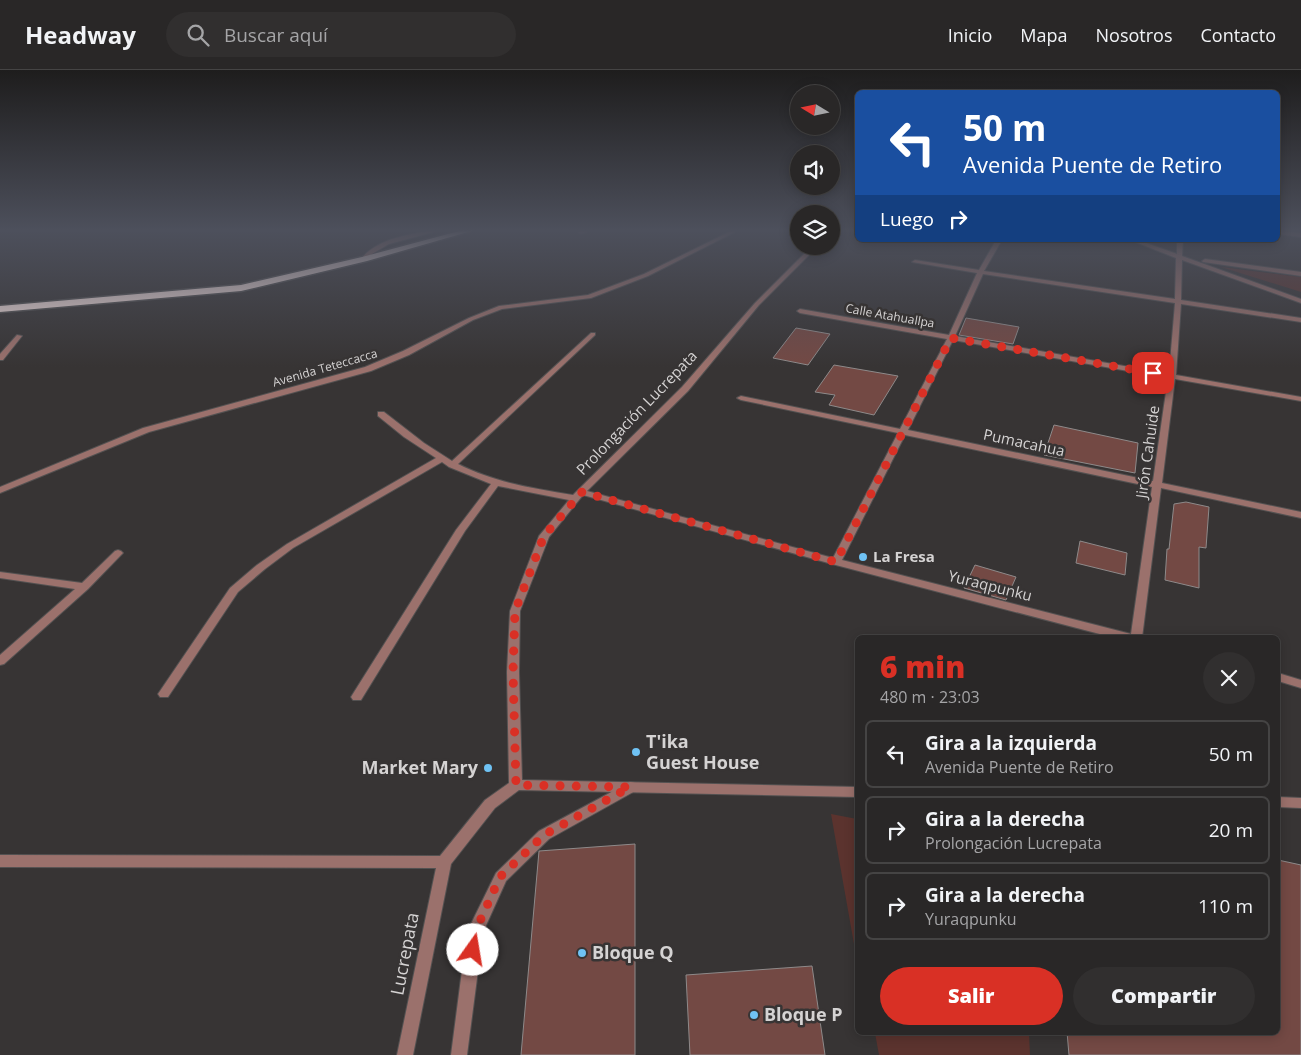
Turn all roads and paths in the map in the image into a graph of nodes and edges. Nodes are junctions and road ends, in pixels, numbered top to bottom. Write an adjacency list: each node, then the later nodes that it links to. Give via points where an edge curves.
1 (292, 276): 10 (highway, via 241,288)
2 (646, 276): 26 (street, Avenida Teteccacca, via 589,297 501,307 368,369 146,430)
3 (785, 276): 27 (street, Prolongación Lucrepata, via 756,304 685,389)
4 (979, 276): 15 (street)
5 (1002, 276): 8 (street)
6 (1180, 276): 8 (street, Jirón Cahuide)
7 (1233, 276): 9 (street)
8 (1178, 300): 12 (street); 17 (street, Jirón Cahuide)
9 (1301, 301)
10 (0, 309)
11 (800, 312): 15 (street, Calle Atahuallpa)
12 (1301, 320)
13 (593, 334): 23 (street)
14 (19, 336): 16 (street)
15 (951, 338): 17 (street, Calle Atahuallpa); 21 (street)
16 (0, 358)
17 (1172, 377): 19 (street, Calle Atahuallpa); 25 (street, Jirón Cahuide)
18 (741, 398): 21 (street, Pumacahua)
19 (1301, 399)
20 (381, 414): 22 (street, Yuraqpunku, via 413,441)
21 (901, 431): 25 (street, Pumacahua); 30 (street)
22 (441, 458): 23 (street, Yuraqpunku); 38 (street, via 290,546 234,590)
23 (452, 465): 24 (street, Yuraqpunku)
24 (496, 483): 27 (street, Yuraqpunku); 39 (street, via 461,530)
25 (1158, 485): 28 (street, Pumacahua); 34 (street, Jirón Cahuide)
26 (0, 490)
27 (578, 495): 30 (street, Yuraqpunku); 40 (street, Prolongación Lucrepata, via 544,536 515,611)
28 (1301, 515)
29 (118, 553): 32 (street)
30 (836, 562): 33 (street, Yuraqpunku)
31 (0, 575): 32 (street)
32 (84, 587): 35 (street)
33 (1119, 635)
34 (1136, 635)
35 (0, 661)
36 (1280, 678): 37 (street)
37 (1301, 684)
38 (164, 694)
39 (357, 697)
40 (516, 785): 41 (street); 46 (street, via 490,804)
41 (630, 787): 42 (street); 48 (street, via 544,835 500,877 475,932)
42 (855, 792)
43 (1280, 802): 44 (street)
44 (1301, 803)
45 (0, 861): 46 (street)
46 (444, 862): 47 (street, Lucrepata)
47 (405, 1055)
48 (459, 1055)

